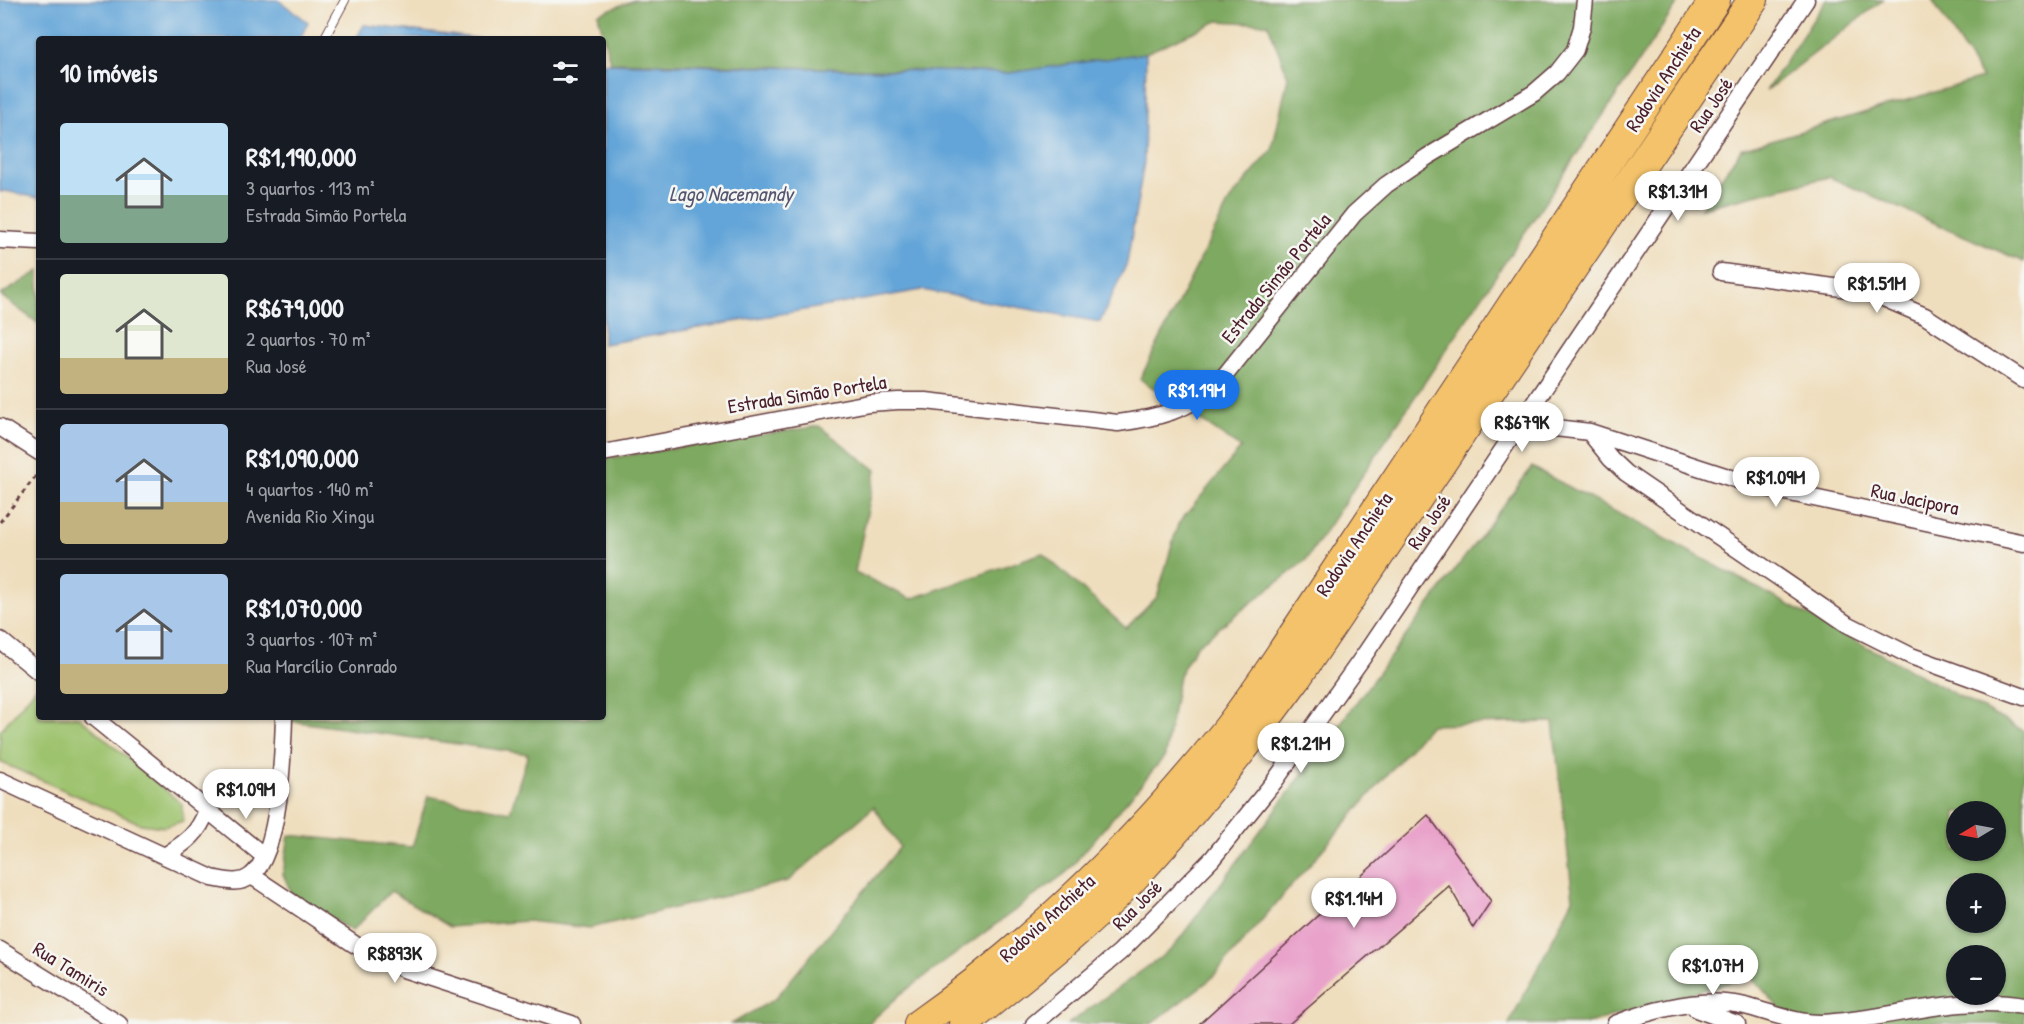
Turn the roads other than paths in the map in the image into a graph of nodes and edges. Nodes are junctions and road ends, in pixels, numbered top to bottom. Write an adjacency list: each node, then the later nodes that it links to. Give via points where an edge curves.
1 (345, 0): 6 (lane)
2 (1585, 0): 15 (street, Estrada Simão Portela, via 1575,50 1557,73 1534,93 1386,185 1347,223 1218,384 1188,406 1118,423 927,401 869,403)
3 (1715, 0): 32 (highway, Rodovia Anchieta, via 1224,734 1074,898 998,964)
4 (1754, 0): 33 (highway, Rodovia Anchieta, via 1296,678 1232,765 1128,882)
5 (1806, 0): 11 (street, Rua José)
6 (326, 36)
7 (0, 240): 8 (street)
8 (36, 242)
9 (1721, 272): 10 (street, via 1874,294 1925,316)
10 (2024, 380)
11 (1520, 424): 13 (street, Rua Jacipora); 34 (street, Rua José, via 1364,657 1274,782 1219,850 1120,952)
12 (0, 427): 14 (street)
13 (1590, 432): 16 (street, Rua Jacipora, via 1753,485); 19 (street, via 1626,473 1847,624 1911,656)
14 (36, 451)
15 (606, 452)
16 (2024, 543)
17 (0, 640): 18 (street)
18 (36, 670)
19 (2024, 697)
20 (97, 720): 23 (street)
21 (284, 720): 25 (street, via 276,815)
22 (0, 780): 24 (street)
23 (207, 810): 24 (street, via 193,836); 25 (street)
24 (165, 856): 26 (street, via 212,878 230,882)
25 (264, 856): 26 (street)
26 (252, 876): 31 (street, via 379,958)
27 (0, 950): 30 (street, Rua Tamiris)
28 (1678, 1006): 29 (street, via 1725,1003 1817,1023 1948,1004); 35 (street); 36 (street)
29 (2024, 1006)
30 (119, 1024)
31 (572, 1024)
32 (919, 1024)
33 (964, 1024)
34 (1034, 1024)
35 (1616, 1024)
36 (1737, 1024)

